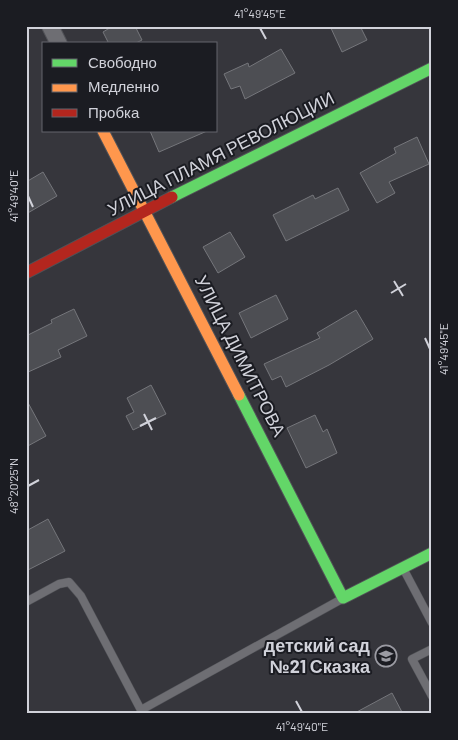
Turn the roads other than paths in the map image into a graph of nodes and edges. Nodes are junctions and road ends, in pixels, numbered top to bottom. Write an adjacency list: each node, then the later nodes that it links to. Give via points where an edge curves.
1 (50, 26): 2 (street)
2 (58, 42)
3 (432, 68): 5 (street, УЛИЦА ПЛАМЯ РЕВОЛЮЦИИ)
4 (103, 132): 5 (street, УЛИЦА ДИМИТРОВА)
5 (143, 212): 6 (street, УЛИЦА ПЛАМЯ РЕВОЛЮЦИИ); 9 (street, УЛИЦА ДИМИТРОВА)
6 (26, 273)
7 (432, 553): 8 (street)
8 (403, 568): 9 (street); 11 (lane)
9 (343, 598): 14 (lane)
10 (26, 602): 14 (lane, via 69,582 81,596)
11 (432, 623)
12 (432, 649): 13 (lane, via 412,659)
13 (432, 696)
14 (142, 712)

